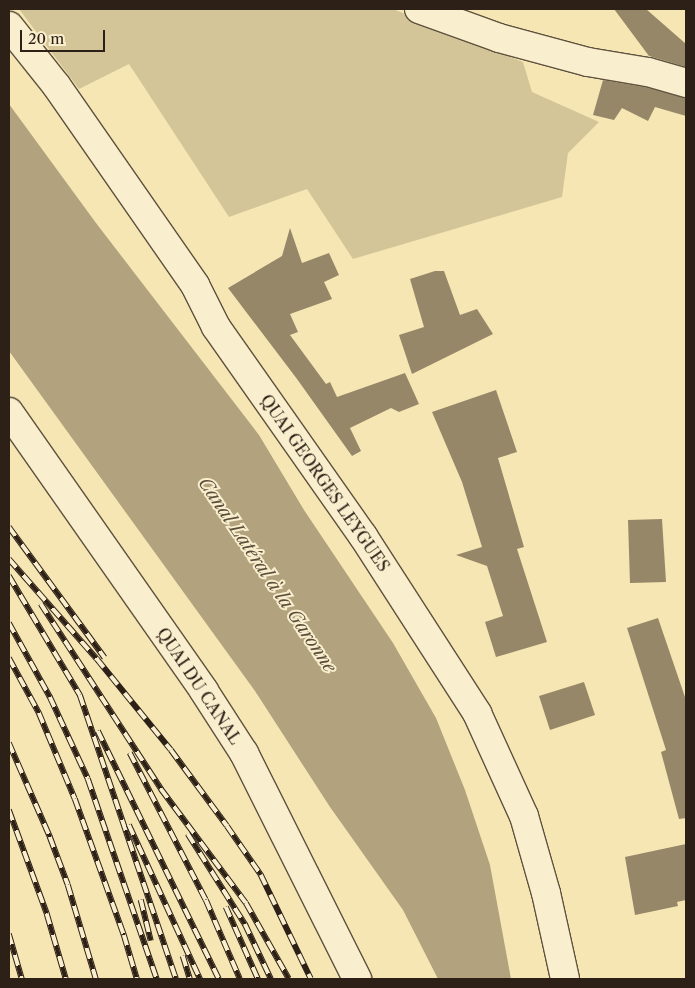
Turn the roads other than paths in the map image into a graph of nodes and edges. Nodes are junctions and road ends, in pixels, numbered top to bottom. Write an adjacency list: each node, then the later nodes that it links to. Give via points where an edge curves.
1 (419, 9): 3 (street, via 499,38 588,62 648,72)
2 (9, 26): 6 (street, QUAI GEORGES LEYGUES, via 56,85 195,285 216,327 364,536 477,713 524,816 546,892)
3 (686, 84)
4 (9, 412): 5 (street, QUAI DU CANAL, via 244,753)
5 (357, 979)
6 (565, 979)

